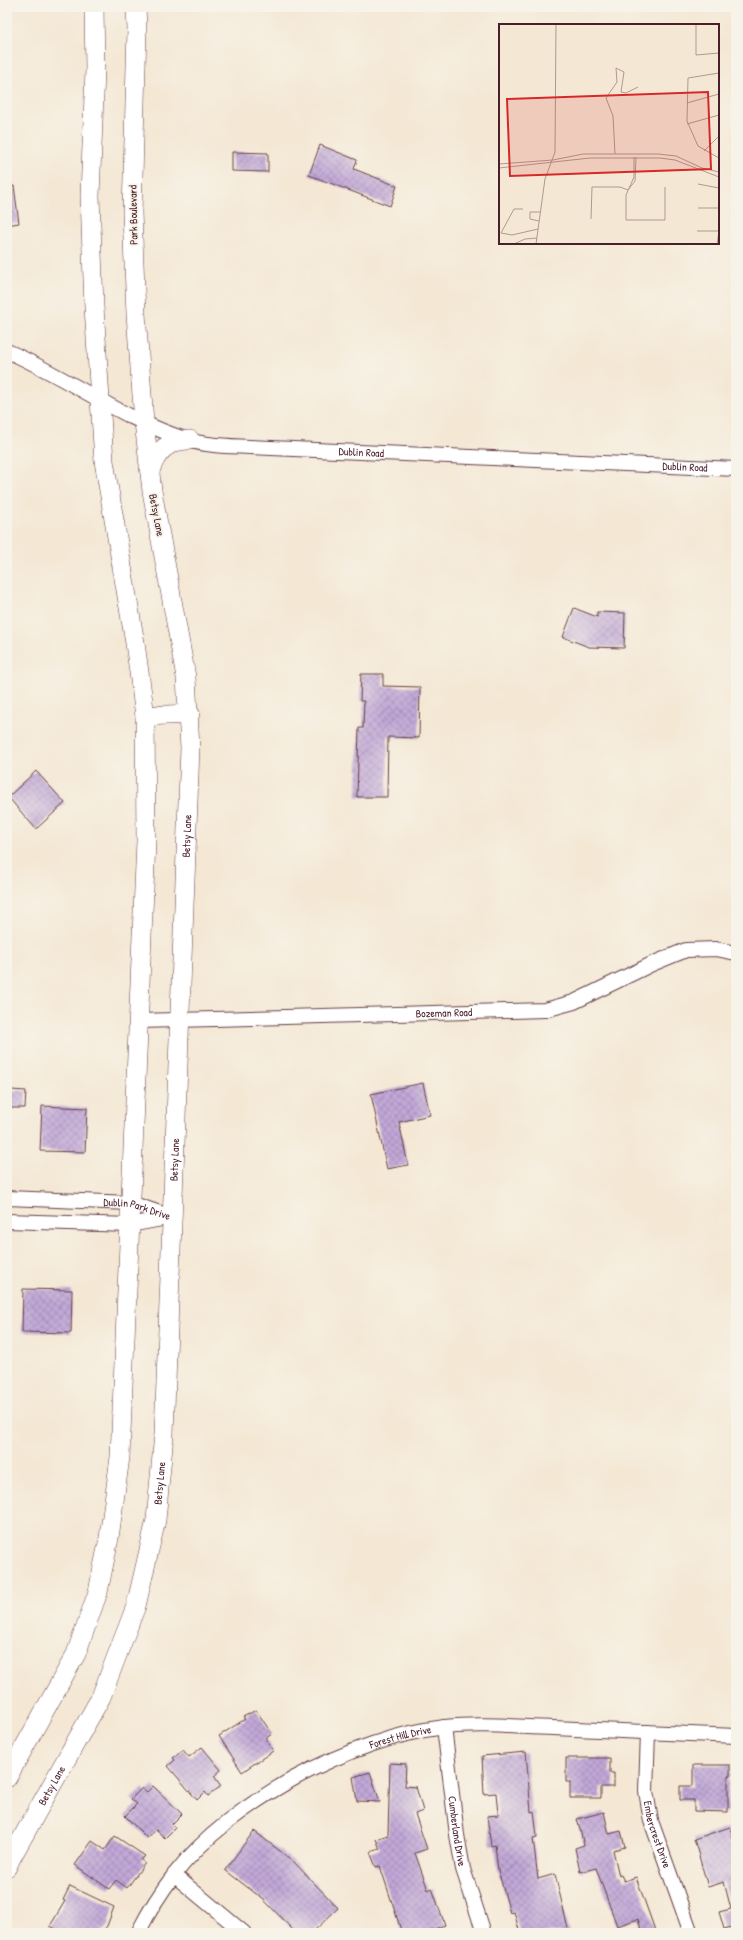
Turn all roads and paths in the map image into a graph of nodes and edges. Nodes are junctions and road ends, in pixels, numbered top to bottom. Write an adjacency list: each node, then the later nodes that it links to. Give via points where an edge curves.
1 (94, 7): 4 (main road, via 95,70 90,196)
2 (136, 7): 5 (main road, Park Boulevard, via 132,212)
3 (7, 351): 4 (street, Dublin Road)
4 (100, 401): 5 (street, Dublin Road); 10 (main road, via 104,461)
5 (144, 422): 6 (street, Dublin Road); 8 (main road, Betsy Lane)
6 (190, 440): 7 (street, Dublin Road, via 249,448); 8 (main road, via 176,441 163,448 153,461)
7 (736, 469)
8 (150, 471): 9 (main road, Betsy Lane)
9 (190, 714): 10 (main road); 12 (main road, Betsy Lane, via 188,853)
10 (145, 716): 13 (main road, via 146,841)
11 (736, 953): 12 (street, Bozeman Road, via 716,949 686,950 574,1002 545,1010)
12 (180, 1020): 13 (street, Bozeman Road); 17 (main road, Betsy Lane)
13 (139, 1021): 16 (main road)
14 (7, 1198): 15 (street, Dublin Park Drive)
15 (48, 1199): 16 (street, Dublin Park Drive); 19 (street)
16 (131, 1203): 17 (street, Dublin Park Drive); 20 (main road)
17 (172, 1216): 20 (street, Dublin Park Drive); 25 (main road, Betsy Lane, via 164,1434 156,1520 136,1606 101,1697)
18 (7, 1221): 19 (street, Dublin Park Drive)
19 (47, 1222): 20 (street, Dublin Park Drive)
20 (130, 1225): 24 (main road, via 120,1457 109,1538 98,1592 76,1654)
21 (444, 1727): 22 (street, Forest Hill Drive, via 468,1725); 26 (street, Forest Hill Drive, via 388,1738 334,1759 283,1785 225,1824); 29 (street, Cumberland Drive, via 463,1869)
22 (648, 1732): 23 (street, Forest Hill Drive); 30 (street, Embercrest Drive, via 646,1791 651,1821)
23 (736, 1736)
24 (7, 1778)
25 (7, 1867)
26 (174, 1875): 27 (street, Forest Hill Drive); 28 (street)
27 (138, 1933)
28 (244, 1933)
29 (484, 1933)
30 (691, 1933)

